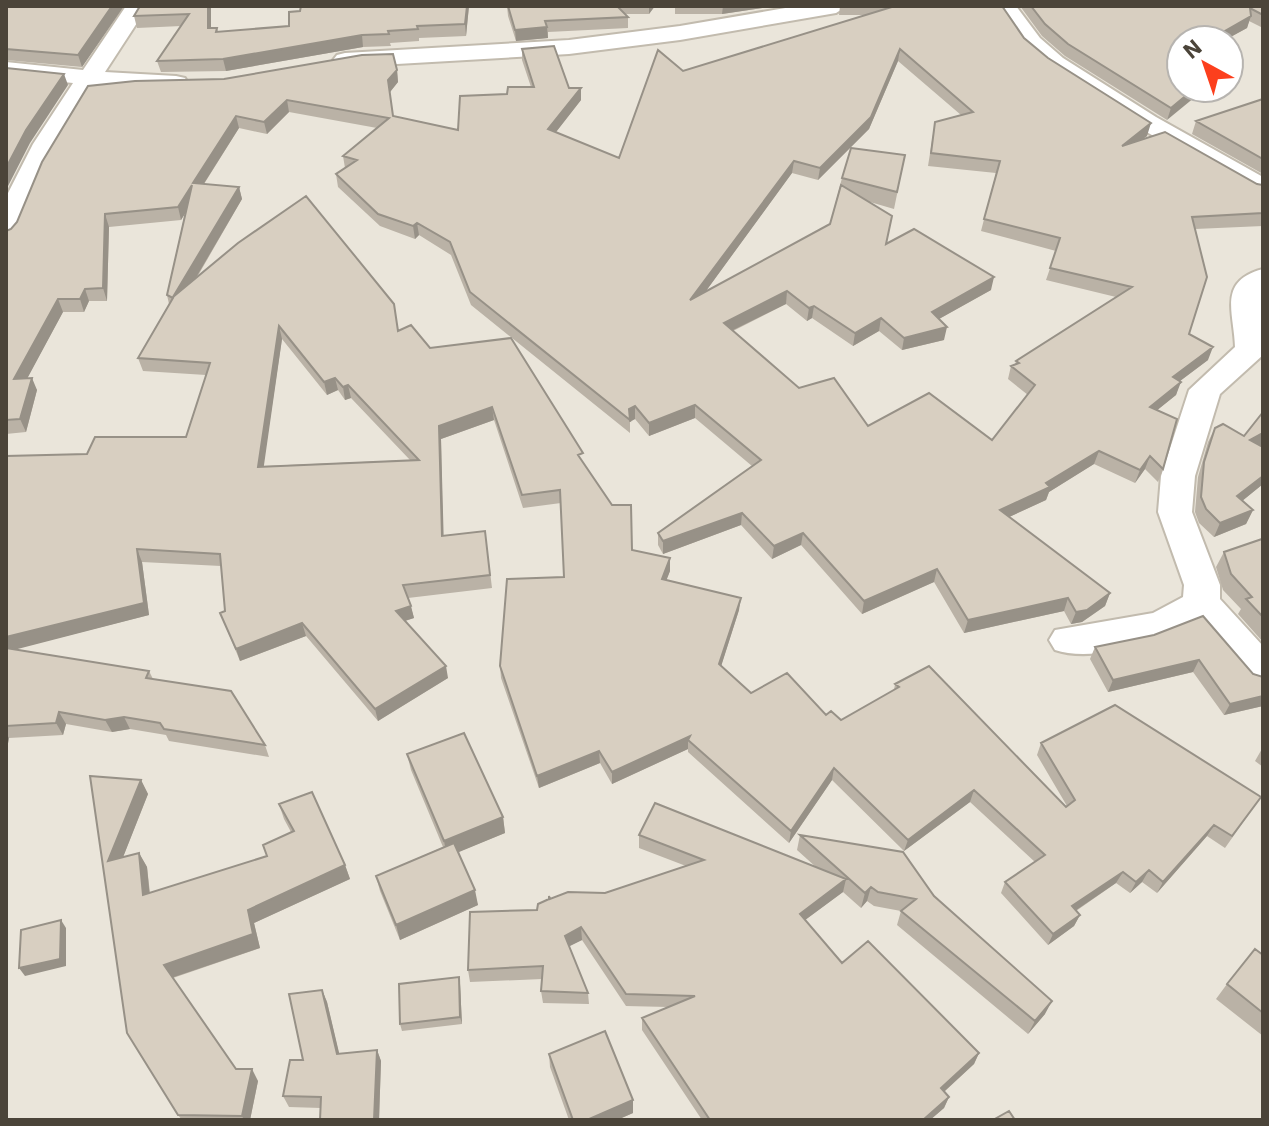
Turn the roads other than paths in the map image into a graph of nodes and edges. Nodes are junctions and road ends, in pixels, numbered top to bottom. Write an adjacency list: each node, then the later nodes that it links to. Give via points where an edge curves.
1 (137, 6): 6 (street)
2 (836, 6): 4 (street, via 594,44 364,57)
3 (1005, 6): 8 (street, via 1032,43 1055,63)
4 (317, 65)
5 (6, 69): 6 (street)
6 (90, 78): 7 (street); 9 (street, via 34,163)
7 (198, 83)
8 (1263, 188)
9 (6, 233)
10 (1263, 278): 11 (street, via 1248,286 1245,309 1251,350 1205,390 1176,484 1175,512 1202,585)
11 (1201, 603): 12 (street, via 1189,614 1153,626); 13 (street)
12 (1068, 640)
13 (1263, 672)

